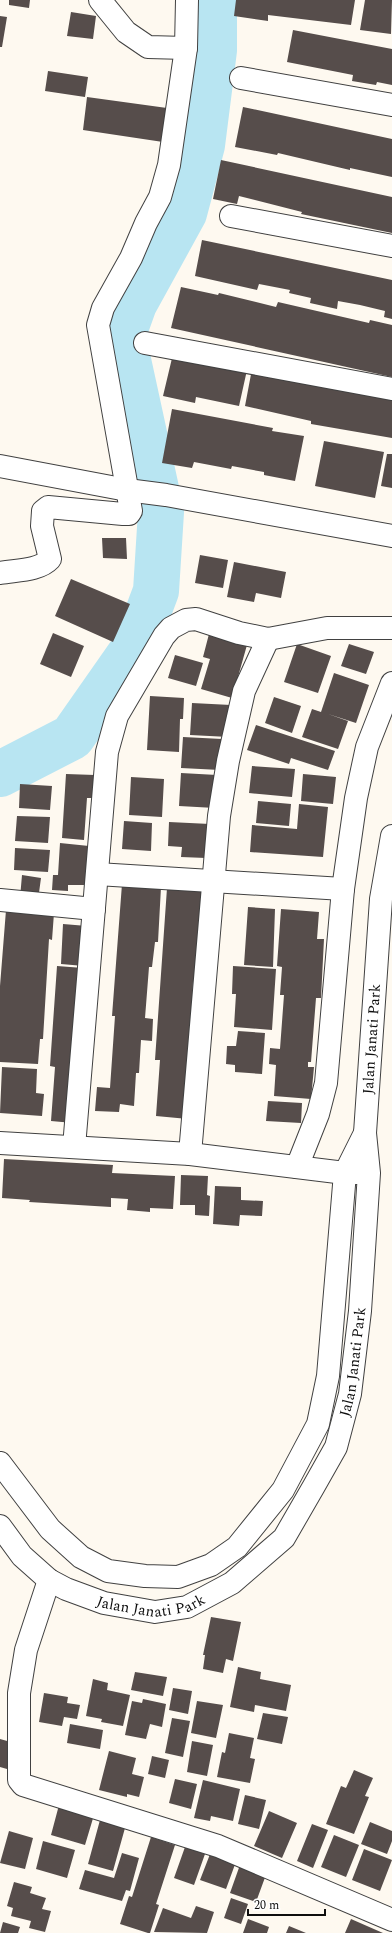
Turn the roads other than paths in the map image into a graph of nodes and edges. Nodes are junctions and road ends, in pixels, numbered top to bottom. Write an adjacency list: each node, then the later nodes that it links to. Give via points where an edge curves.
1 (100, 0): 3 (street, via 126,32 148,47)
2 (187, 0): 3 (street)
3 (186, 48): 11 (street, via 169,165 160,197 131,258 102,308 98,325)
4 (241, 78): 5 (street)
5 (392, 105)
6 (231, 216): 7 (street)
7 (392, 246)
8 (145, 343): 9 (street)
9 (392, 388)
10 (0, 466): 11 (street)
11 (133, 491): 12 (street); 13 (street, via 129,514 48,507 43,512 42,526 50,559 46,564 36,567)
12 (392, 536)
13 (0, 573)
14 (392, 628): 15 (street, via 327,628)
15 (268, 639): 18 (street, via 196,619 186,620 171,628 164,636 117,716 107,752); 19 (street, via 244,691 237,721 219,816)
16 (392, 684): 20 (street, via 366,747)
17 (392, 836): 23 (street, Jalan Janati Park, via 382,899)
18 (98, 874): 19 (street); 22 (street)
19 (213, 880): 20 (street); 26 (street)
20 (343, 889): 27 (street, via 326,1082 318,1114)
21 (0, 900): 22 (street)
22 (94, 909): 25 (street)
23 (364, 1133): 28 (street); 29 (street, Jalan Janati Park)
24 (0, 1143): 25 (street)
25 (74, 1147): 26 (street)
26 (190, 1154): 27 (street)
27 (298, 1167): 28 (street)
28 (345, 1173): 29 (street); 30 (street, via 328,1376 318,1424 283,1490 237,1547 211,1565 178,1577 108,1571 81,1557 50,1529)
29 (369, 1173): 32 (street, Jalan Janati Park, via 360,1311 350,1394 336,1448 284,1538 232,1583 188,1607 155,1612 104,1603 66,1589)
30 (0, 1463)
31 (0, 1526): 32 (street, Jalan Janati Park)
32 (44, 1592): 33 (street, via 26,1650 19,1693 19,1780 23,1785 218,1846)
33 (392, 1920)

